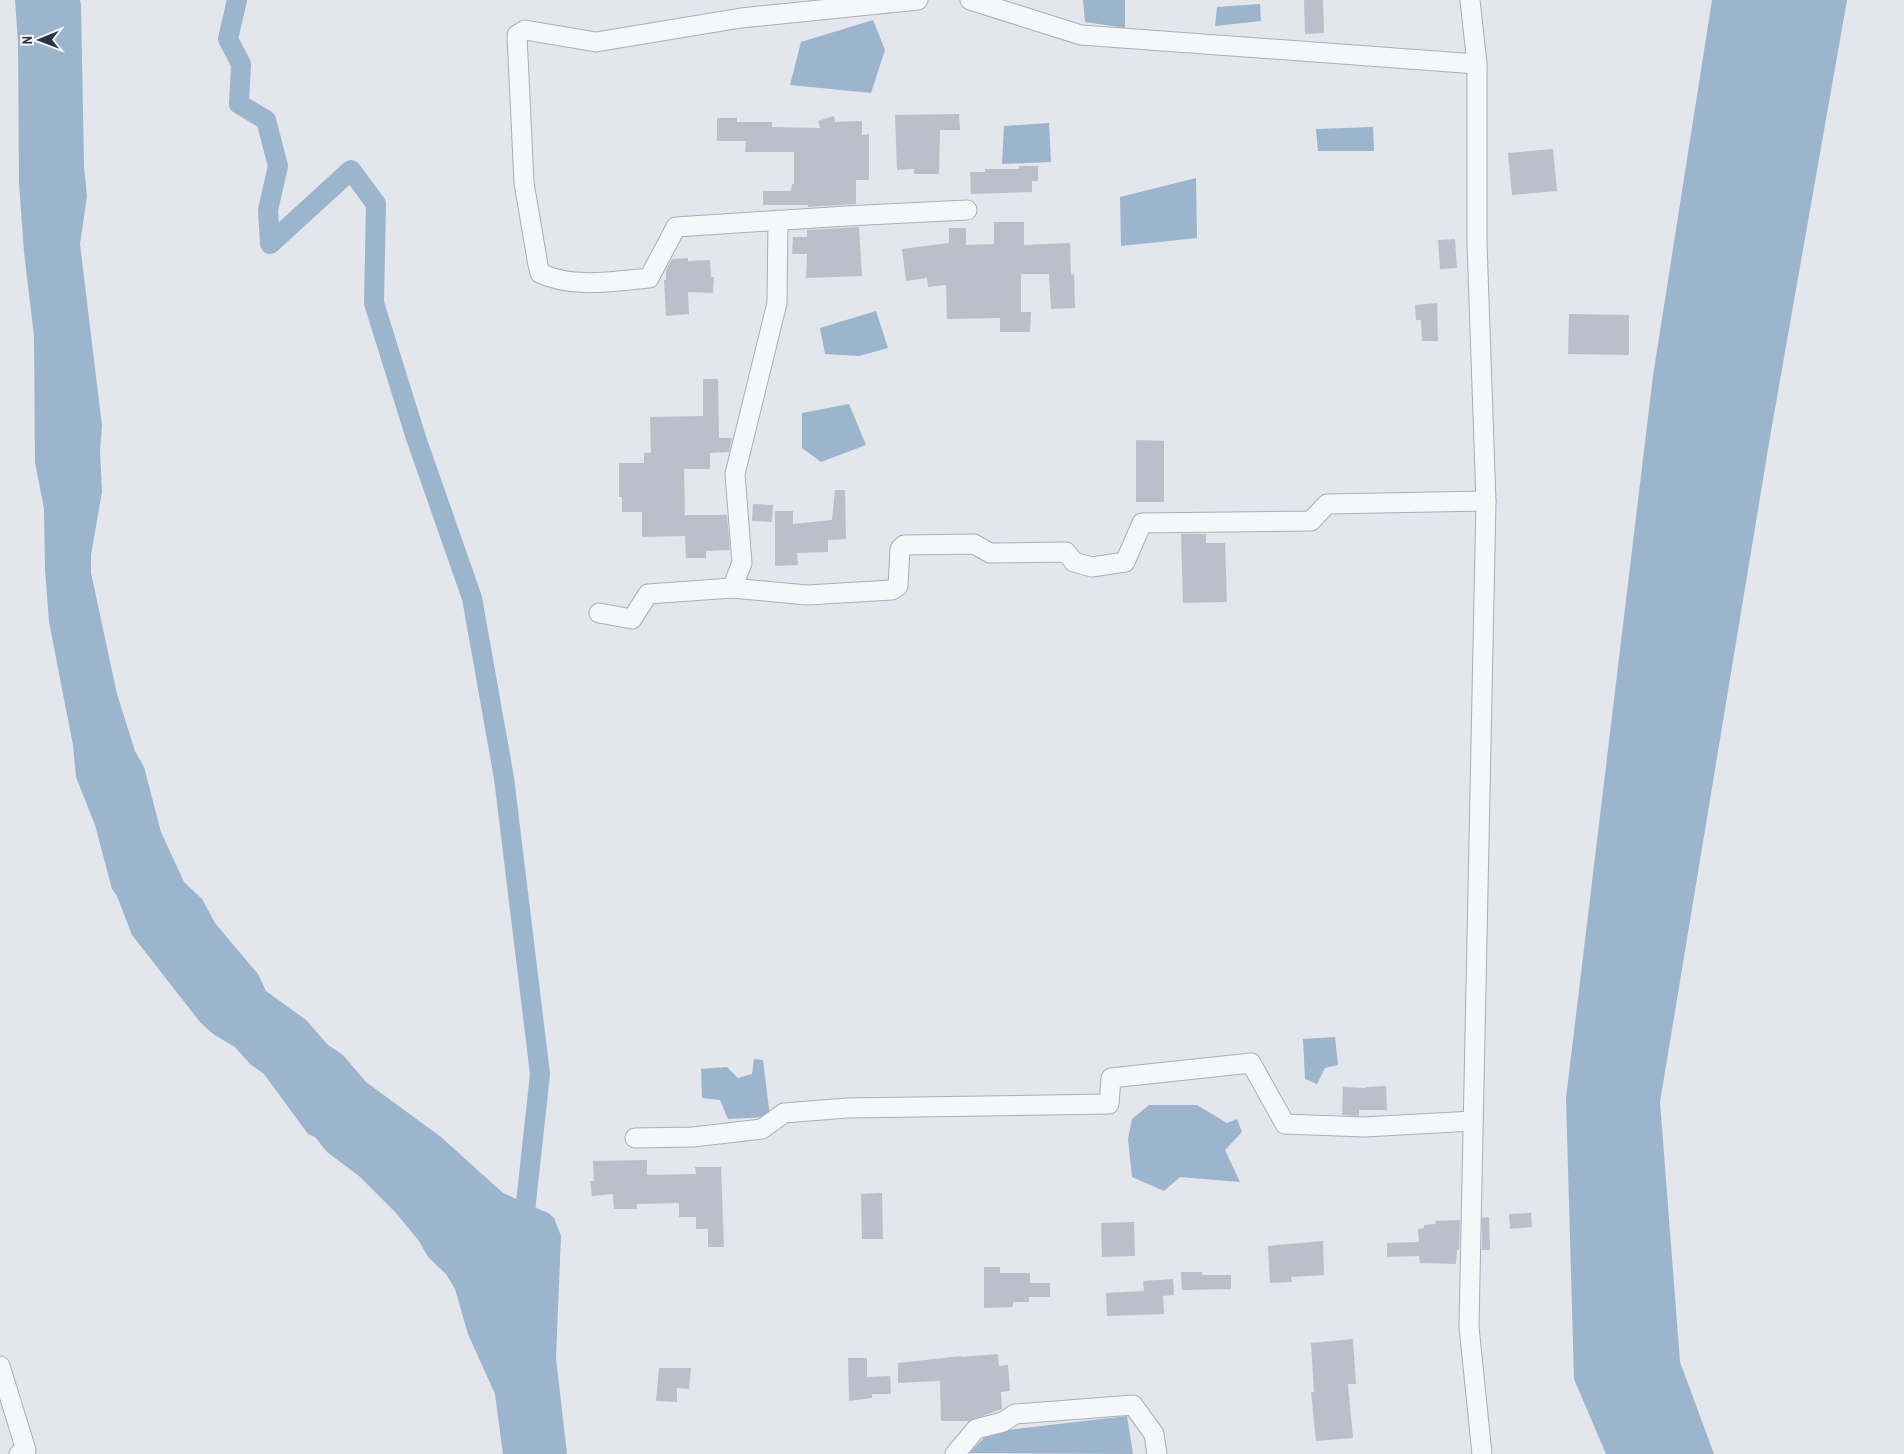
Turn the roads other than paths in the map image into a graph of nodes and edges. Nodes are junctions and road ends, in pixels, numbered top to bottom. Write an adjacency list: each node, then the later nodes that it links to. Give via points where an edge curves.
1 (918, 0): 6 (street, via 741,18 596,42 525,30 517,35 524,183 540,274 576,283 649,278 676,228)
2 (970, 0): 4 (street, via 1081,35)
3 (1470, 0): 4 (street)
4 (1476, 64): 7 (street)
5 (967, 210): 6 (street)
6 (778, 220): 8 (street, via 777,303 735,474 742,563)
7 (1486, 501): 8 (street, via 1327,504 1310,521 1142,523 1125,562 1092,567 1074,562 1066,552 990,553 974,544 904,545 900,549 898,586 892,590 807,595); 10 (street)
8 (732, 588): 9 (street, via 648,594 632,619)
9 (599, 613)
10 (1473, 1121): 11 (street, via 1364,1127 1286,1124 1251,1063 1111,1078 1109,1104 847,1108 784,1113 762,1129 693,1137); 16 (street, via 1469,1327)
11 (635, 1138)
12 (0, 1366): 13 (street, via 26,1450)
13 (19, 1454)
14 (955, 1454): 15 (street, via 976,1429 1002,1422 1015,1414 1133,1405 1154,1434)
15 (1157, 1454)
16 (1482, 1454)

